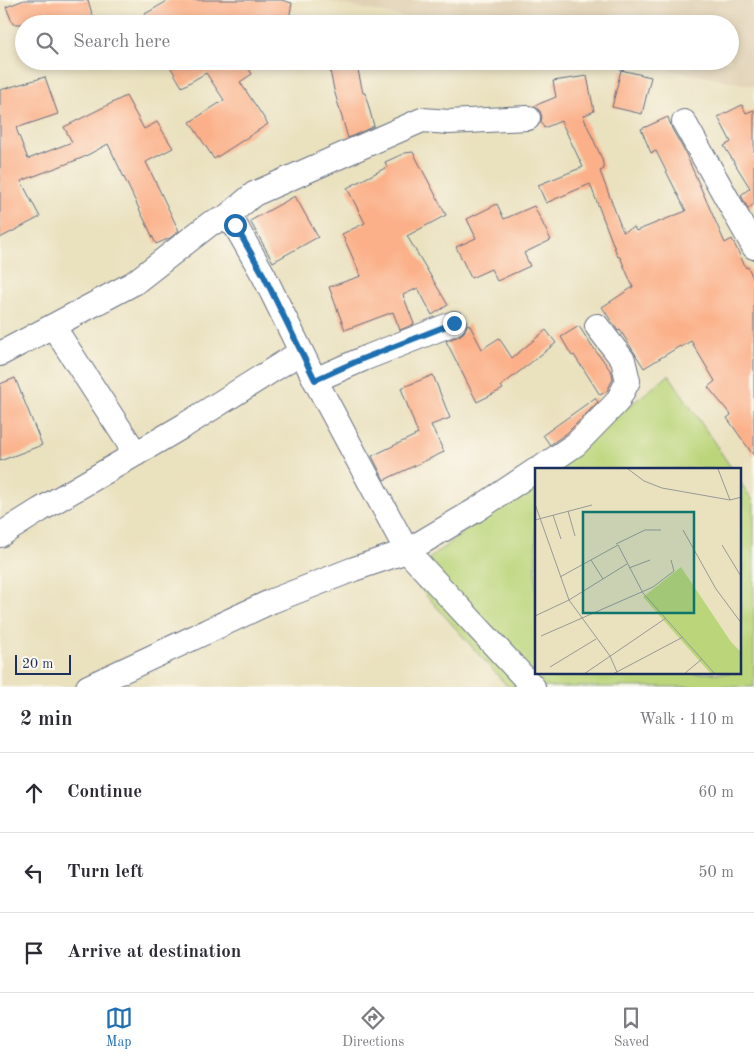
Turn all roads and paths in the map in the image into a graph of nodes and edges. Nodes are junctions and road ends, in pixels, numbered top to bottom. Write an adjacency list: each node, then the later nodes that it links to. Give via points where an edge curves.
1 (528, 118): 3 (street, via 449,122 422,120 254,194)
2 (684, 122): 4 (street)
3 (224, 219): 6 (street, via 211,223 134,284); 8 (street, via 235,225)
4 (754, 247)
5 (454, 323): 10 (street)
6 (53, 326): 9 (street); 11 (street)
7 (597, 326): 12 (street, via 623,360 628,381 617,402 576,444)
8 (301, 352): 10 (street); 11 (street)
9 (0, 354)
10 (315, 380): 15 (street)
11 (136, 454): 14 (street)
12 (540, 468)
13 (535, 471): 15 (street)
14 (0, 535)
15 (406, 552): 16 (street, via 272,601); 17 (street)
16 (88, 687)
17 (533, 687)

